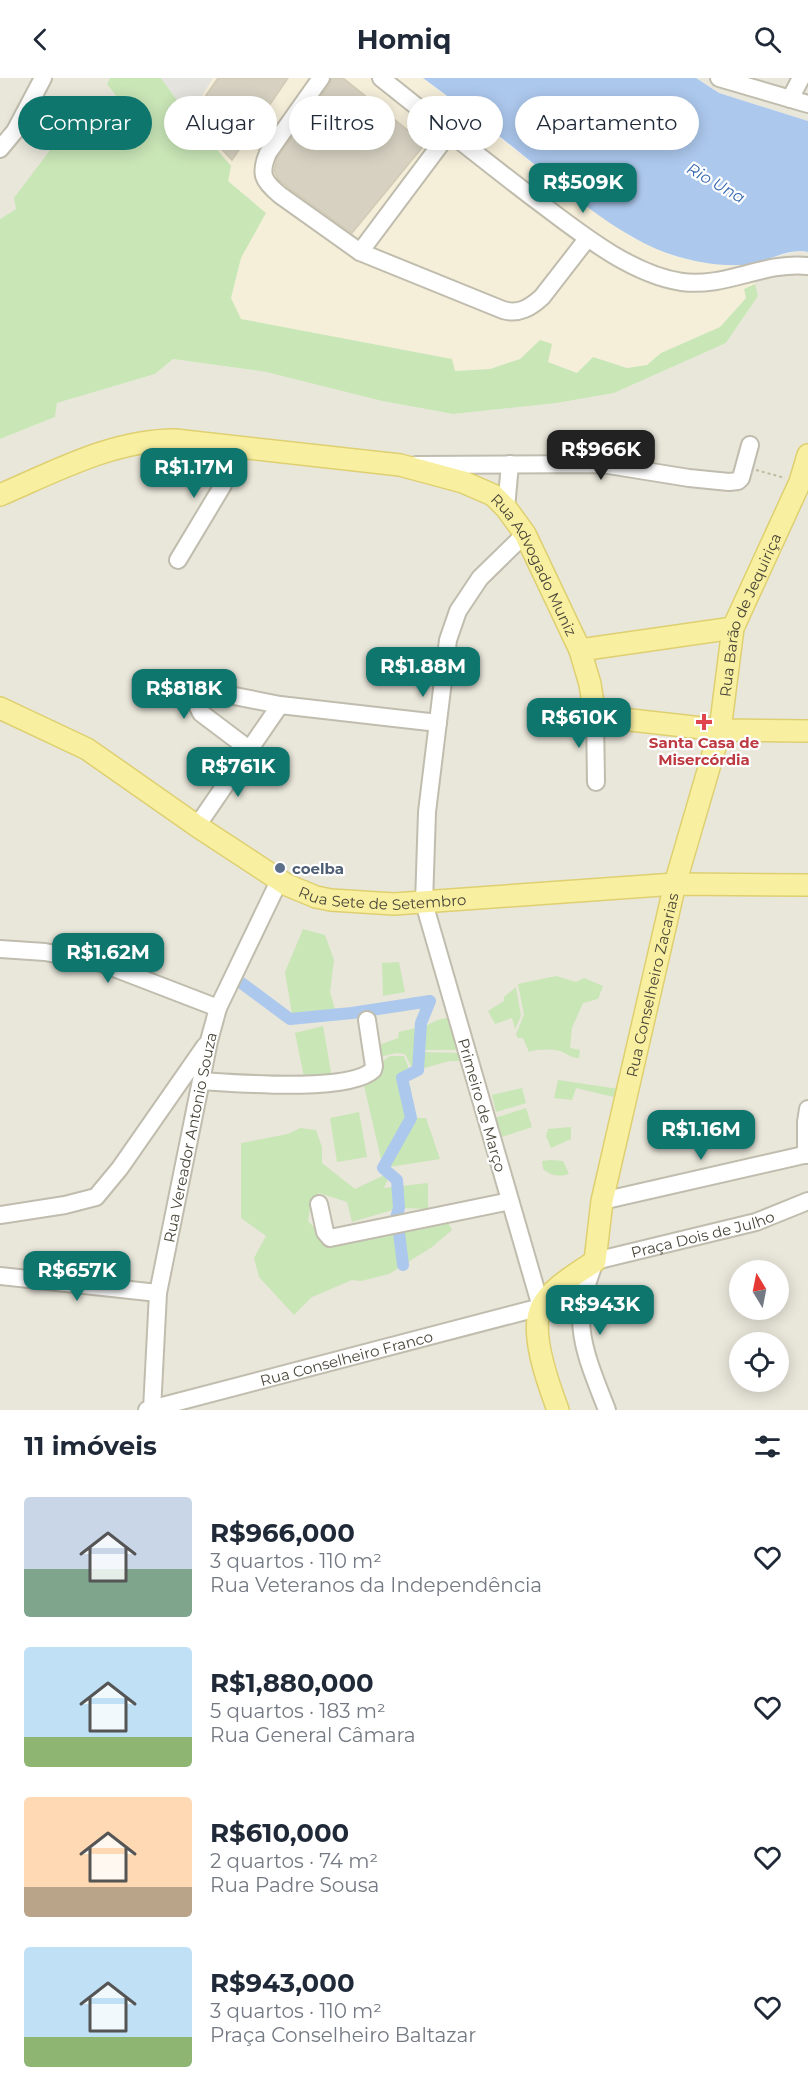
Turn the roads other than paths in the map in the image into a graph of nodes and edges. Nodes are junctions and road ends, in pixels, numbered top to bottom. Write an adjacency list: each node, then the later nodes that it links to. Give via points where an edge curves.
1 (43, 78): 9 (street, via 15,131)
2 (321, 78): 13 (street, via 268,153 264,176 279,195)
3 (381, 78): 6 (street)
4 (719, 78): 7 (street)
5 (801, 78): 7 (street)
6 (407, 99)
7 (790, 99): 8 (street)
8 (808, 104)
9 (0, 149)
10 (436, 150): 13 (street)
11 (471, 150): 12 (street)
12 (587, 239): 13 (street, via 542,297 516,312); 14 (street, via 636,266 680,282 707,283 780,266)
13 (360, 252)
14 (808, 266)
15 (750, 444): 18 (street, via 740,480 729,482 602,464)
16 (233, 447): 19 (main road, Rua Advogado Muniz); 21 (main road, Rua Advogado Muniz, via 157,440 80,460); 24 (street, via 223,485)
17 (808, 454): 20 (main road, Rua Barão de Jequiriça)
18 (510, 464): 19 (street); 22 (street)
19 (400, 465): 22 (main road, Rua Advogado Muniz, via 482,489)
20 (804, 483): 25 (main road, Rua Barão de Jequiriça)
21 (0, 495)
22 (506, 508): 23 (main road, Rua Advogado Muniz)
23 (525, 534): 26 (main road, Rua Advogado Muniz); 30 (street, Primeiro de Março, via 480,578 458,611 448,640)
24 (178, 560)
25 (732, 628): 26 (main road, Rua Advogado Muniz); 31 (main road, Rua Barão de Jequiriça)
26 (580, 650): 29 (main road)
27 (280, 705): 30 (street); 33 (street); 33 (street, via 214,692 198,696 196,703 201,713)
28 (0, 708): 35 (main road, Rua Sete de Setembro, via 87,749)
29 (595, 716): 31 (main road); 34 (street)
30 (438, 723): 39 (street, Primeiro de Março, via 427,812)
31 (720, 730): 32 (main road); 37 (main road, Rua Barão de Jequiriça)
32 (808, 731)
33 (250, 750): 35 (street)
34 (596, 782)
35 (197, 826): 36 (main road, Rua Sete de Setembro)
36 (279, 881): 39 (main road, Rua Sete de Setembro, via 331,900); 41 (street, Rua Vereador Antonio Souza)
37 (675, 884): 38 (main road, Rua Sete de Setembro); 39 (main road, Rua Sete de Setembro); 50 (main road, Rua Conselheiro Zacarias)
38 (808, 885)
39 (424, 903): 49 (street, Primeiro de Março)
40 (0, 949): 41 (street, via 45,952 101,963)
41 (218, 1008): 43 (street, Rua Vereador Antonio Souza)
42 (367, 1020): 44 (street, via 374,1066 366,1076 276,1086)
43 (209, 1041): 44 (street, Rua Vereador Antonio Souza); 45 (street)
44 (201, 1081): 46 (street, Rua Vereador Antonio Souza)
45 (172, 1092): 46 (street); 53 (street, via 96,1197)
46 (197, 1099): 56 (street, Rua Vereador Antonio Souza)
47 (808, 1109): 48 (street)
48 (807, 1154): 50 (street)
49 (510, 1201): 52 (street, via 330,1238); 57 (street, Primeiro de Março)
50 (602, 1201): 54 (main road, Rua Conselheiro Zacarias)
51 (808, 1201): 54 (street, Praça Dois de Julho, via 756,1222)
52 (319, 1204)
53 (0, 1215)
54 (595, 1261): 57 (main road, via 553,1292); 60 (street, via 581,1327)
55 (0, 1276): 56 (street)
56 (158, 1293): 58 (street, Rua Vereador Antonio Souza)
57 (541, 1307): 58 (street, Rua Conselheiro Franco); 59 (main road, via 537,1327 541,1354)
58 (150, 1409)
59 (558, 1410)
60 (607, 1410)

